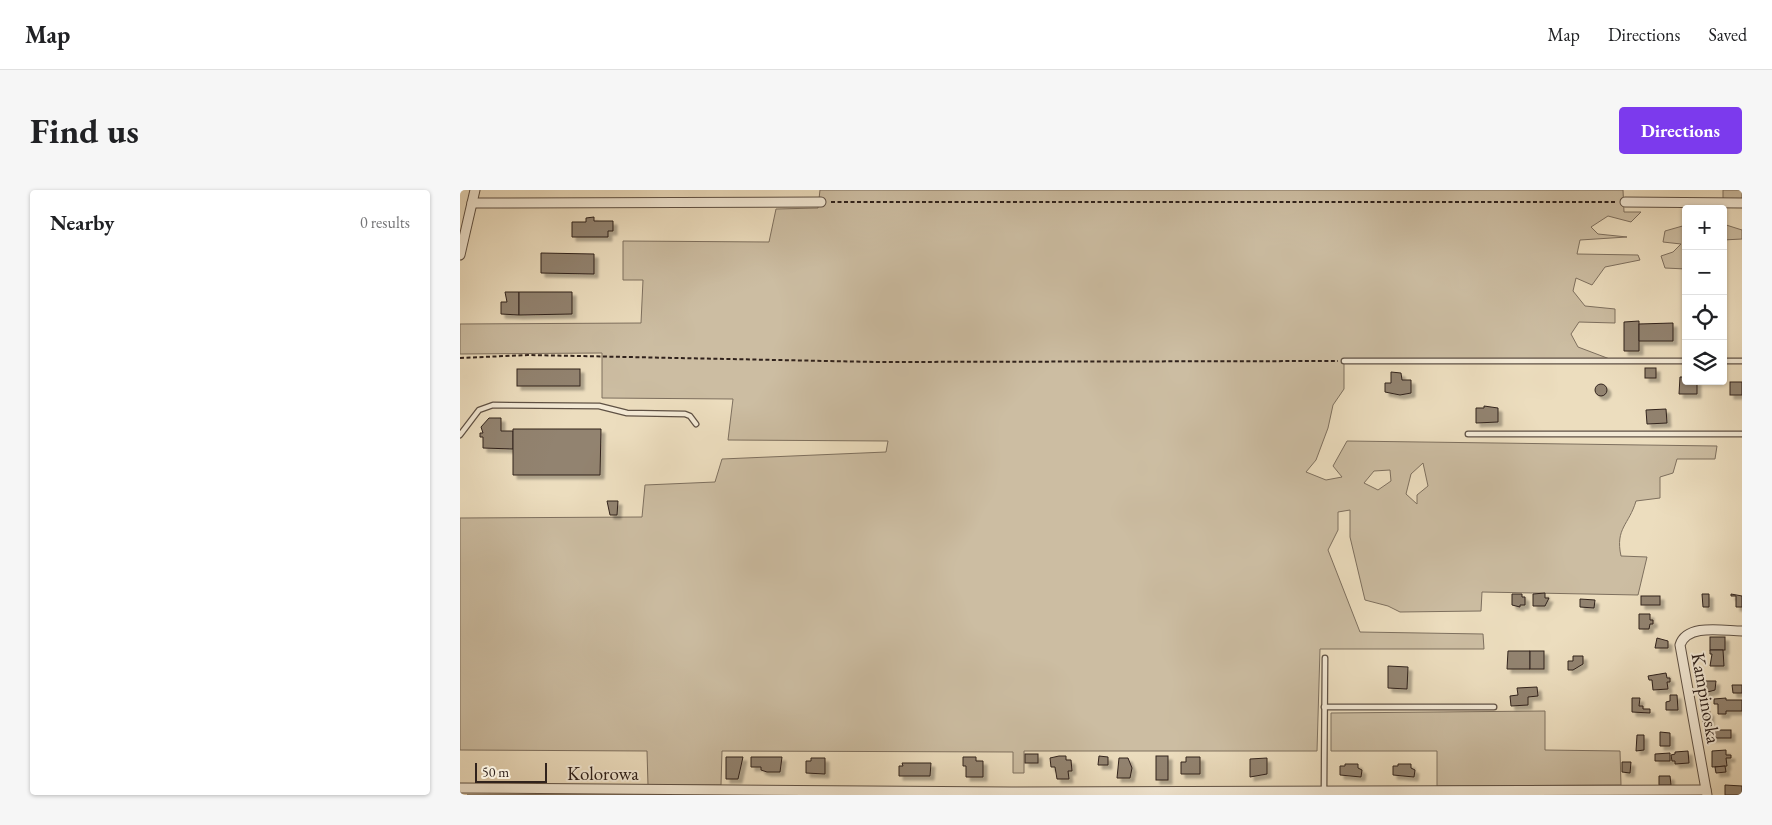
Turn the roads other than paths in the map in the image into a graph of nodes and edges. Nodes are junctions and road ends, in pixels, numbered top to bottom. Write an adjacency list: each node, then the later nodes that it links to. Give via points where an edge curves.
1 (475, 190): 4 (street)
2 (821, 202): 4 (street)
3 (1625, 202): 5 (street)
4 (472, 203): 6 (street)
5 (1742, 203)
6 (460, 255)
7 (1344, 361): 8 (lane)
8 (1682, 361)
9 (1727, 361): 10 (lane)
10 (1742, 361)
11 (696, 424): 14 (lane, via 685,414 627,413 599,406 493,405 479,410)
12 (1468, 434): 13 (lane)
13 (1742, 434)
14 (460, 435)
15 (1742, 631): 22 (street, Kampinoska, via 1695,631 1687,634 1680,645)
16 (1324, 658): 17 (lane)
17 (1324, 707): 18 (lane); 20 (lane)
18 (1494, 707)
19 (460, 788): 21 (street, Kolorowa)
20 (1324, 791): 21 (street, Kolorowa); 22 (street, Kolorowa)
21 (1011, 793)
22 (1707, 793)

